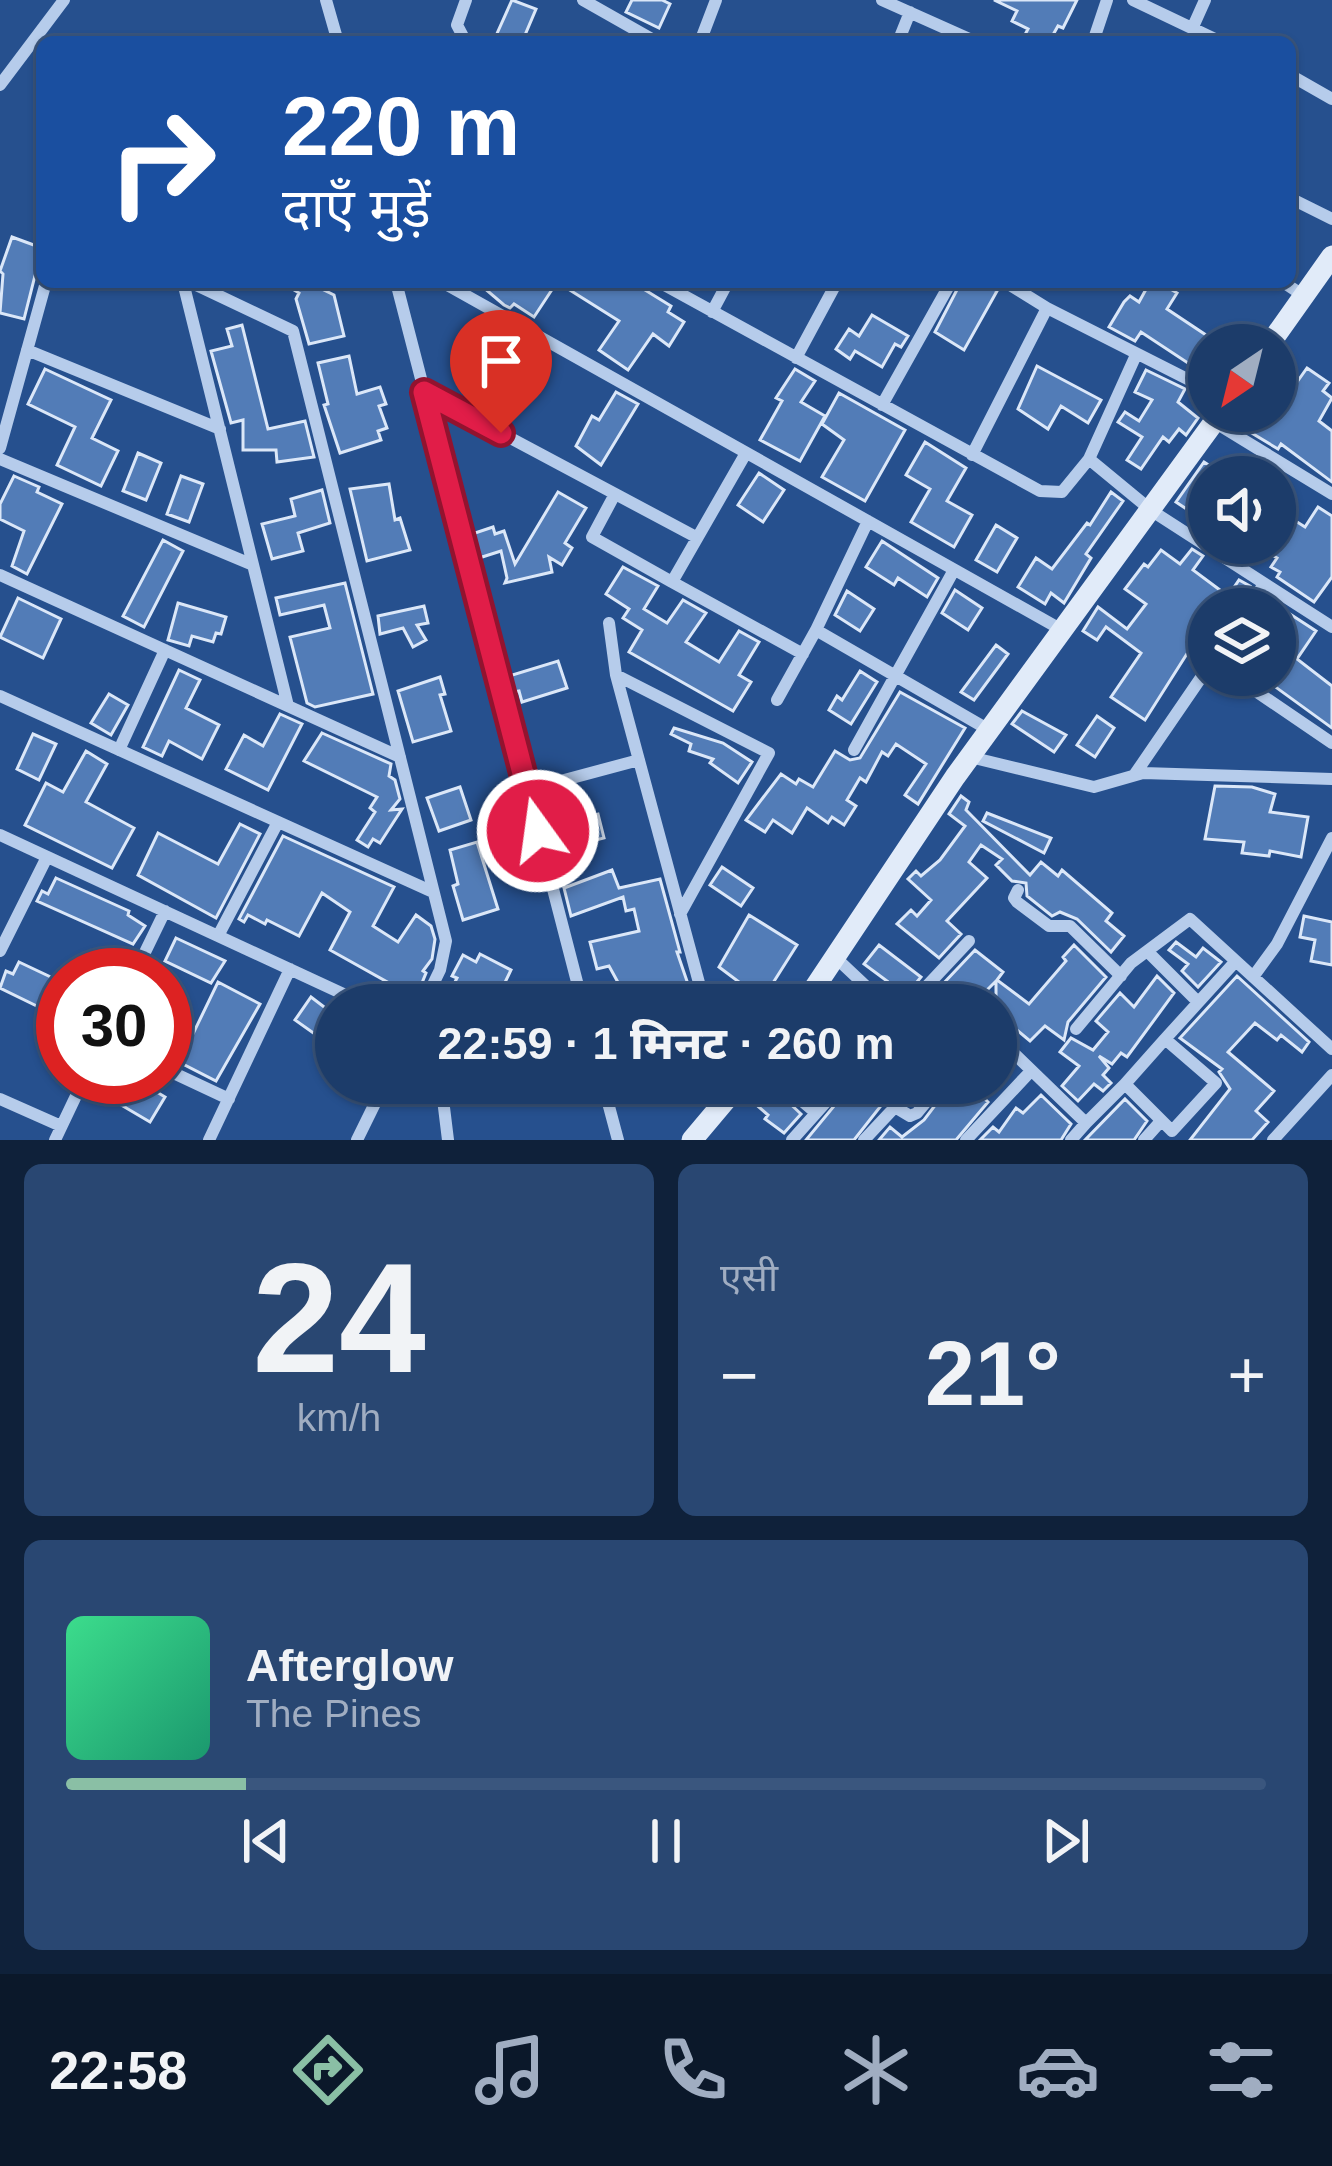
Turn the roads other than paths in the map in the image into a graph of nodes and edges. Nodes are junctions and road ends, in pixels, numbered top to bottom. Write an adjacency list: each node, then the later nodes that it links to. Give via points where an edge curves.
1 (64, 0): 12 (street)
2 (326, 0): 13 (street)
3 (466, 0): 14 (street, via 457,25)
4 (583, 0): 15 (street)
5 (716, 0): 16 (street)
6 (882, 0): 10 (street)
7 (1107, 0): 19 (street)
8 (1133, 0): 11 (street)
9 (1205, 0): 11 (street)
10 (910, 12): 17 (street); 18 (street)
11 (1192, 29): 20 (street)
12 (37, 36)
13 (336, 36)
14 (463, 36)
15 (646, 36)
16 (702, 36)
17 (900, 36)
18 (963, 36)
19 (1095, 36)
20 (1208, 36)
21 (36, 37): 23 (street)
22 (1296, 78): 24 (street)
23 (0, 85)
24 (1332, 99)
25 (1296, 201): 26 (street)
26 (1332, 219)
27 (1332, 256): 39 (street)
28 (44, 288): 43 (street)
29 (188, 288): 49 (street)
30 (200, 288): 85 (street, via 292,331)
31 (398, 288): 47 (street)
32 (453, 288): 53 (street)
33 (670, 288): 41 (street)
34 (725, 288): 41 (street)
35 (834, 288): 45 (street)
36 (947, 288): 48 (street)
37 (1015, 288): 40 (street)
38 (1292, 288): 39 (street)
39 (1304, 296): 42 (street)
40 (1047, 308): 44 (street); 54 (street)
41 (712, 311): 45 (street)
42 (1284, 324)
43 (27, 350): 49 (street); 52 (street)
44 (1136, 355): 46 (street); 56 (street)
45 (796, 358): 48 (street)
46 (1188, 380)
47 (424, 392): 57 (street); 90 (street)
48 (881, 405): 54 (street)
49 (220, 429): 62 (street)
50 (1207, 432): 59 (street)
51 (1241, 432): 58 (street)
52 (0, 448)
53 (746, 453): 60 (street); 61 (street)
54 (972, 455): 56 (street, via 1051,493 1072,484)
55 (0, 459): 62 (street)
56 (1089, 459): 59 (street)
57 (615, 494): 61 (street); 65 (street, via 592,537)
58 (1332, 494)
59 (1152, 511): 66 (street); 71 (street)
60 (868, 521): 63 (street); 70 (street)
61 (696, 537): 65 (street)
62 (253, 566): 80 (street)
63 (954, 570): 71 (street); 75 (street)
64 (0, 575): 72 (street)
65 (672, 582): 73 (street)
66 (1264, 584): 67 (street); 69 (street)
67 (1261, 588)
68 (609, 623): 74 (street)
69 (1332, 628)
70 (816, 630): 73 (street); 75 (street)
71 (1062, 630): 81 (street)
72 (165, 650): 80 (street); 83 (street)
73 (802, 654): 79 (street)
74 (616, 675): 87 (street); 98 (street, via 769,753)
75 (896, 675): 81 (street); 84 (street)
76 (0, 696): 83 (street)
77 (1189, 696): 88 (street)
78 (1263, 696): 82 (street)
79 (777, 700)
80 (288, 706): 85 (street)
81 (989, 730): 86 (street)
82 (1332, 743)
83 (119, 750): 91 (street)
84 (854, 750)
85 (400, 757): 96 (street)
86 (970, 757): 88 (street, via 1094,787); 104 (street)
87 (639, 760): 90 (street); 98 (street)
88 (1135, 775): 89 (street)
89 (1332, 779)
90 (527, 790): 111 (street)
91 (278, 822): 96 (street); 99 (street)
92 (0, 835): 94 (street)
93 (1332, 838): 108 (street)
94 (47, 857): 97 (street); 102 (street)
95 (1018, 890): 107 (street, via 1017,902 1049,926 1070,926)
96 (434, 892): 110 (street, via 446,941)
97 (165, 911): 99 (street); 101 (street)
98 (680, 914): 112 (street)
99 (218, 936): 106 (street)
100 (969, 941): 115 (street)
101 (147, 948)
102 (0, 951)
103 (1147, 951): 105 (street, via 1190,920); 107 (street); 116 (street)
104 (835, 957): 113 (street); 114 (street)
105 (1235, 962): 108 (street); 116 (street)
106 (290, 970): 109 (street); 126 (street)
107 (1121, 976): 117 (street)
108 (1253, 977): 119 (street)
109 (321, 984)
110 (433, 984)
111 (578, 984)
112 (699, 984)
113 (817, 984)
114 (864, 984)
115 (929, 984)
116 (1198, 1002): 118 (street)
117 (1076, 1029)
118 (1165, 1039): 124 (street); 138 (street, via 1216,1083 1172,1131)
119 (1332, 1049)
120 (1017, 1058): 121 (street)
121 (1030, 1072): 139 (street); 149 (street)
122 (192, 1082): 126 (street)
123 (1330, 1082): 141 (street)
124 (1125, 1084): 138 (street); 139 (street)
125 (0, 1099): 140 (street)
126 (229, 1099): 142 (street)
127 (72, 1104): 140 (street)
128 (375, 1104): 143 (street)
129 (444, 1104): 144 (street)
130 (609, 1104): 145 (street)
131 (719, 1104): 146 (street)
132 (806, 1104): 137 (street)
133 (824, 1104): 137 (street)
134 (892, 1104): 136 (street)
135 (924, 1104): 136 (street, via 914,1115)
136 (895, 1107): 148 (street)
137 (816, 1113): 147 (street)
138 (1162, 1121): 151 (street)
139 (1086, 1124): 150 (street)
140 (58, 1133)
141 (1278, 1138)
142 (209, 1140)
143 (357, 1140)
144 (448, 1140)
145 (618, 1140)
146 (692, 1140)
147 (792, 1140)
148 (864, 1140)
149 (966, 1140)
150 (1071, 1140)
151 (1144, 1140)

